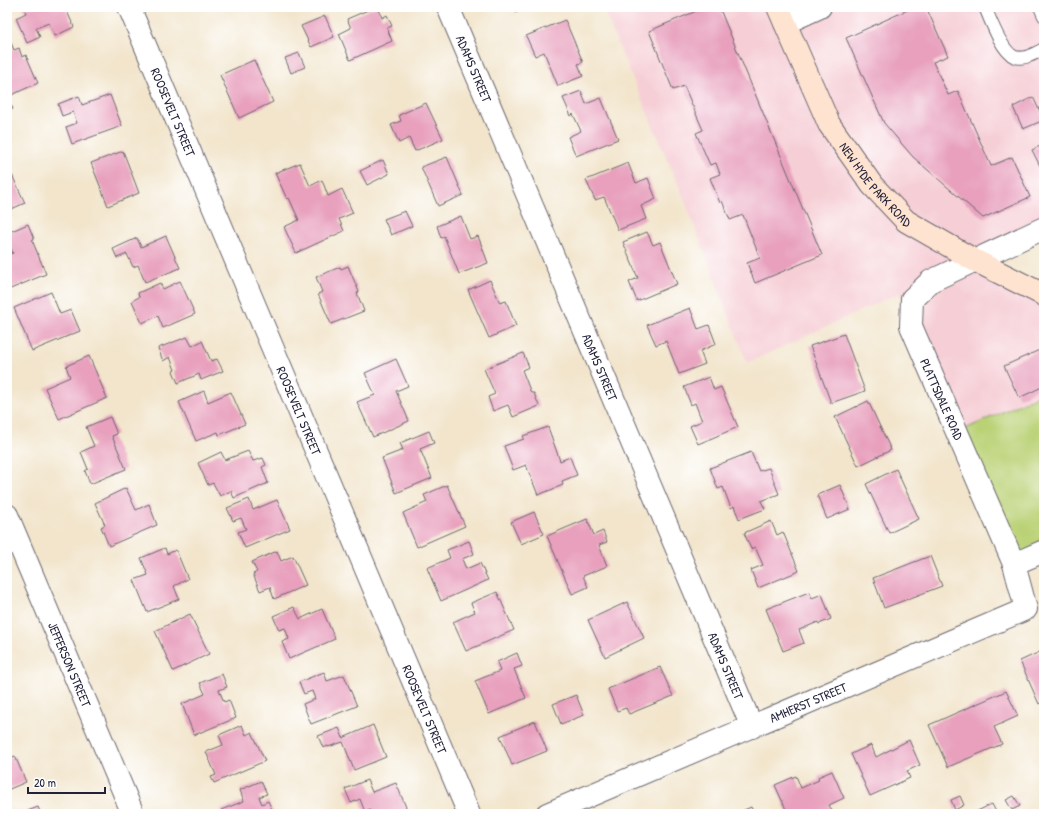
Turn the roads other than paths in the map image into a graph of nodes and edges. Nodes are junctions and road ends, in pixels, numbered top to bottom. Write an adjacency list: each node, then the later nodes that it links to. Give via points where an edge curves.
1 (129, 7): 17 (street, ROOSEVELT STREET)
2 (448, 7): 15 (street, ADAMS STREET)
3 (820, 7): 6 (street)
4 (985, 7): 8 (lane, via 1003,46 1009,53 1015,57 1023,57)
5 (1040, 7): 7 (lane)
6 (782, 15): 10 (main road, NEW HYDE PARK ROAD, via 829,124 872,185 906,221)
7 (1044, 16)
8 (1044, 49)
9 (1044, 228): 10 (street, PLATTSDALE ROAD)
10 (974, 260): 11 (main road, NEW HYDE PARK ROAD); 14 (street, PLATTSDALE ROAD, via 931,281 912,299 911,326)
11 (1044, 295)
12 (7, 515): 16 (street, JEFFERSON STREET)
13 (1044, 550): 14 (street)
14 (1014, 564): 15 (street, AMHERST STREET, via 1026,609)
15 (752, 727): 18 (street, AMHERST STREET)
16 (133, 814)
17 (469, 814)
18 (547, 814)

